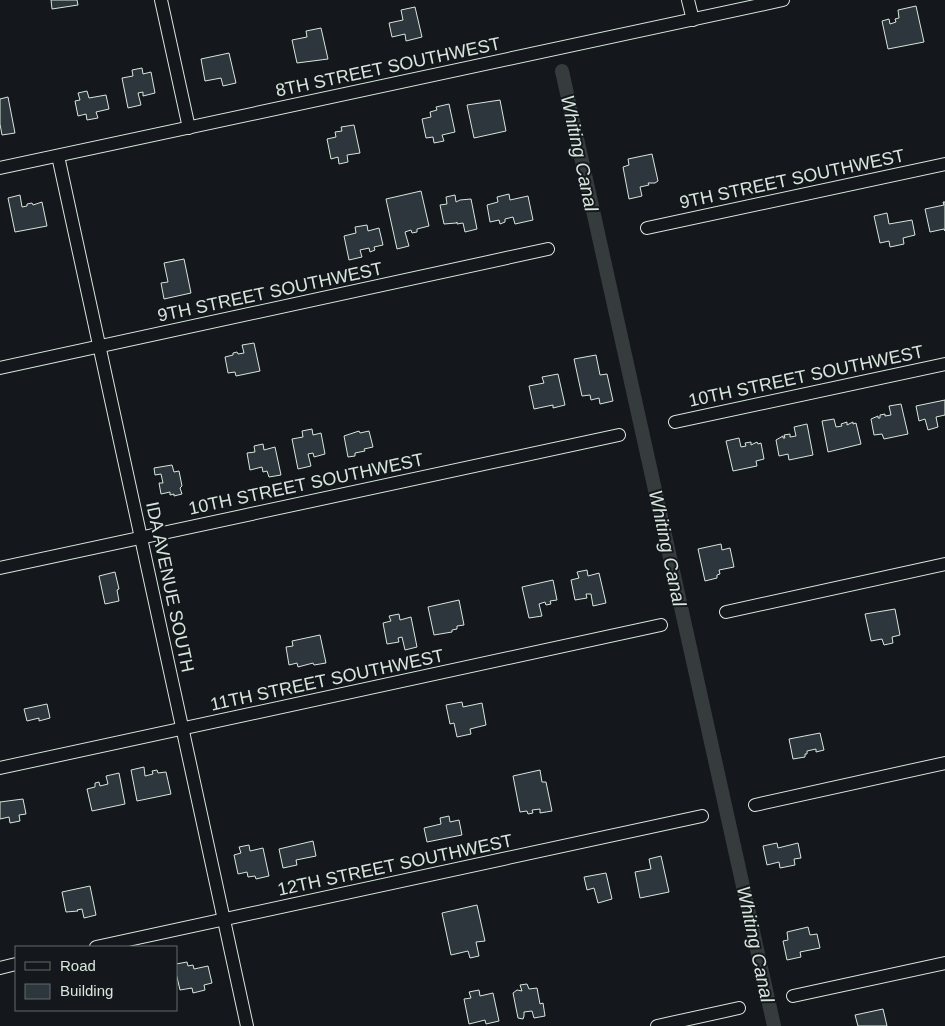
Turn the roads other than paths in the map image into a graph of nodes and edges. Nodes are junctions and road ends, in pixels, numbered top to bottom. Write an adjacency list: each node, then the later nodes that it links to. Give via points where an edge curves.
1 (161, 0): 5 (street)
2 (688, 0): 4 (street)
3 (783, 0): 4 (street, 8TH STREET SOUTHWEST)
4 (693, 20): 5 (street, 8TH STREET SOUTHWEST)
5 (189, 128): 6 (street, 8TH STREET SOUTHWEST)
6 (58, 156): 8 (street, 8TH STREET SOUTHWEST); 11 (street, IDA AVENUE SOUTH)
7 (945, 164): 9 (street, 9TH STREET SOUTHWEST)
8 (0, 168)
9 (647, 228)
10 (548, 249): 11 (street, 9TH STREET SOUTHWEST)
11 (100, 346): 13 (street, 9TH STREET SOUTHWEST); 16 (street, IDA AVENUE SOUTH)
12 (945, 364): 14 (street, 10TH STREET SOUTHWEST)
13 (0, 368)
14 (675, 422)
15 (619, 435): 16 (street, 10TH STREET SOUTHWEST)
16 (142, 537): 18 (street, 10TH STREET SOUTHWEST); 21 (street, IDA AVENUE SOUTH)
17 (945, 564): 19 (street)
18 (0, 568)
19 (726, 612)
20 (661, 626): 21 (street, 11TH STREET SOUTHWEST)
21 (183, 729): 23 (street, 11TH STREET SOUTHWEST); 26 (street, IDA AVENUE SOUTH)
22 (945, 763): 24 (street)
23 (0, 768)
24 (755, 805)
25 (702, 816): 26 (street, 12TH STREET SOUTHWEST)
26 (225, 920): 27 (street, 12TH STREET SOUTHWEST); 33 (street, IDA AVENUE SOUTH)
27 (101, 946)
28 (945, 963): 31 (street)
29 (15, 964): 30 (street)
30 (0, 968)
31 (793, 996)
32 (739, 1008): 34 (street)
33 (247, 1026)
34 (656, 1026)

